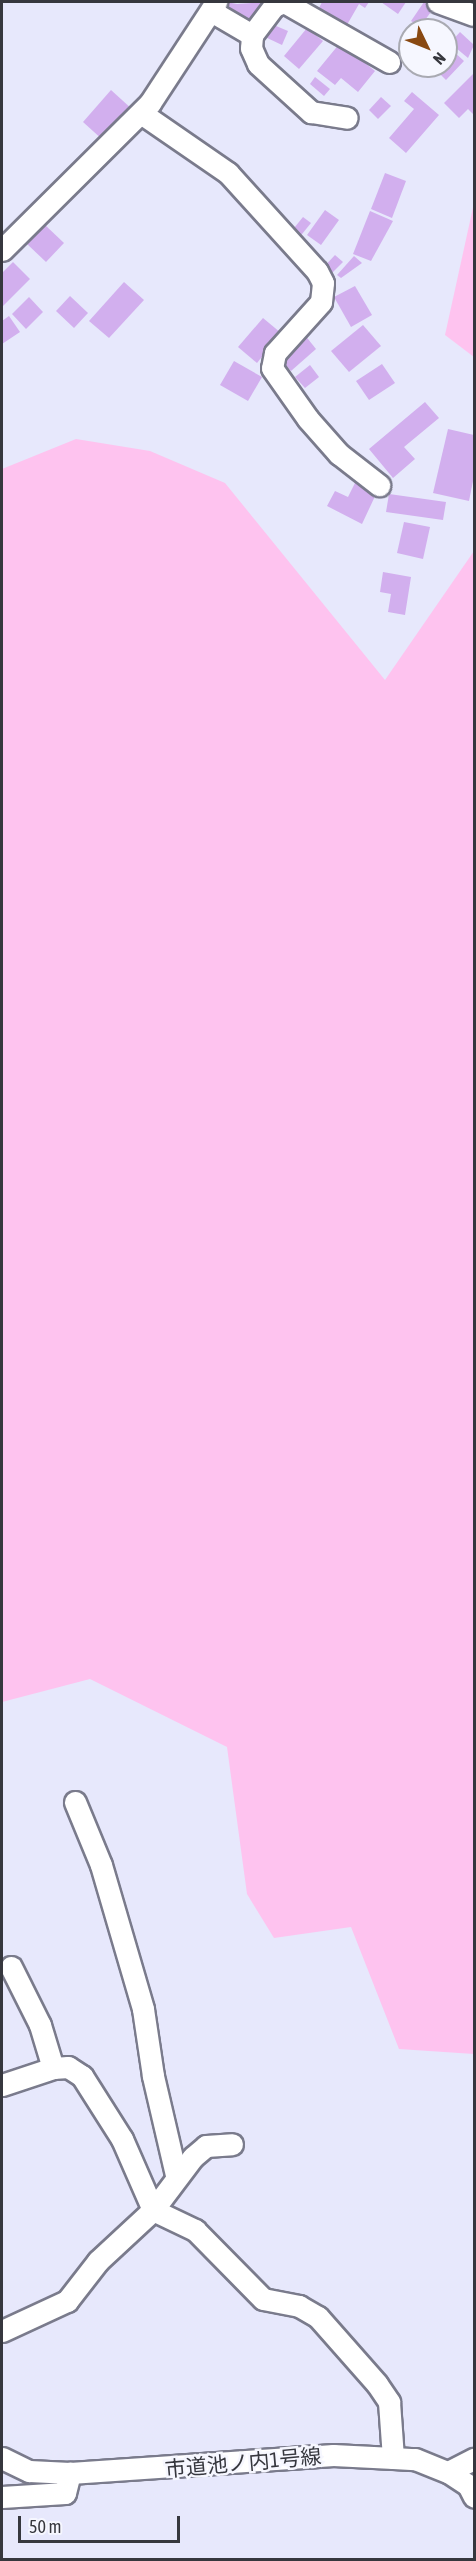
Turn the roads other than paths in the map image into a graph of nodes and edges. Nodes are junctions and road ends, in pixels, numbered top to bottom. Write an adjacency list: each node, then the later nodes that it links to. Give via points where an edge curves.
1 (438, 2): 3 (street)
2 (213, 6): 4 (street); 6 (street)
3 (474, 15)
4 (252, 35): 5 (street, via 274,6 284,2); 7 (street, via 251,48 258,64 311,112)
5 (389, 62)
6 (141, 113): 8 (street); 9 (street, via 228,173 317,271 323,283 321,302 275,353 272,368 339,454)
7 (347, 118)
8 (2, 250)
9 (379, 484)
10 (75, 1802): 15 (street, via 101,1865 143,2009 153,2076)
11 (11, 1967): 12 (street, via 40,2025)
12 (53, 2067): 13 (street); 16 (street, via 68,2067 92,2088 122,2139)
13 (2, 2085)
14 (232, 2144): 15 (street, via 207,2146)
15 (176, 2175): 16 (street)
16 (153, 2210): 17 (street, via 98,2261 67,2301); 19 (street, via 195,2230 263,2299 299,2306 318,2317 389,2402)
17 (2, 2331)
18 (2, 2458): 22 (street, 市道池ノ内1号線, via 29,2471)
19 (393, 2458): 21 (street, 市道池ノ内1号線, via 415,2459); 22 (street, 市道池ノ内1号線, via 333,2455)
20 (474, 2459): 21 (street)
21 (448, 2472): 24 (street, 市道池ノ内1号線, via 468,2486)
22 (70, 2473): 23 (street, via 65,2493)
23 (2, 2497)
24 (474, 2497)

